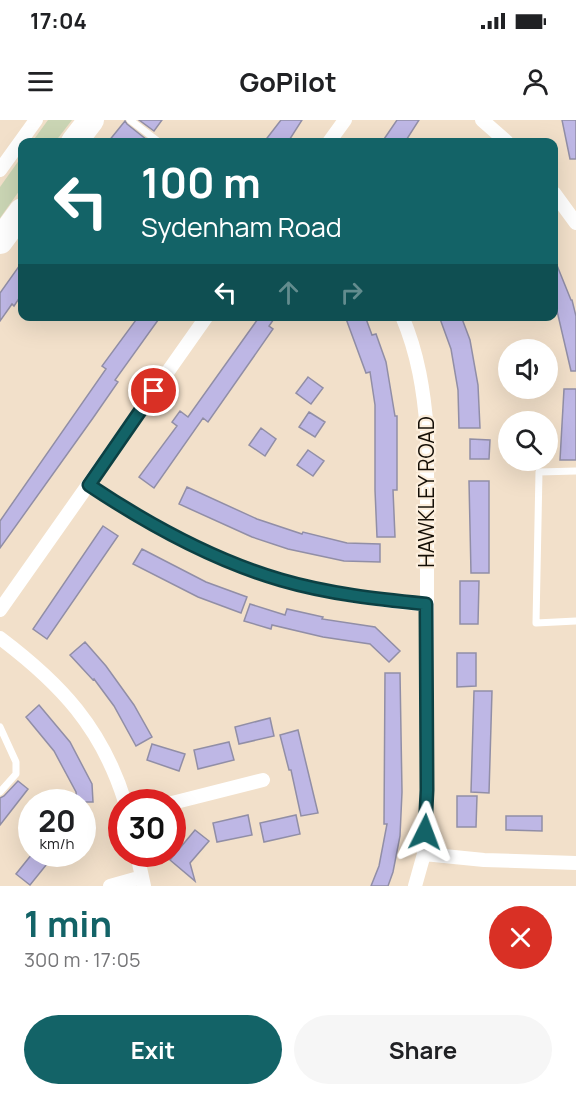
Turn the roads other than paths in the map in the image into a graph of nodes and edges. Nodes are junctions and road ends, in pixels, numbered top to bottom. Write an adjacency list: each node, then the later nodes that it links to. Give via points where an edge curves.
1 (91, 120): 7 (highway)
2 (130, 120): 8 (lane)
3 (345, 120): 9 (street)
4 (482, 120): 10 (street)
5 (30, 122): 6 (street)
6 (20, 138)
7 (77, 138)
8 (154, 138)
9 (332, 138)
10 (502, 138)
11 (18, 141): 12 (street)
12 (0, 170)
13 (558, 198): 15 (street)
14 (18, 216): 16 (highway)
15 (576, 223)
16 (0, 241)
17 (204, 321): 20 (street)
18 (404, 321): 21 (street, HAWKLEY ROAD, via 424,391)
19 (576, 471): 23 (lane, via 538,472 536,623)
20 (89, 485): 21 (street, via 165,532 244,567 317,589); 22 (street)
21 (426, 604): 30 (street, HAWKLEY ROAD)
22 (0, 610)
23 (576, 621)
24 (0, 638): 27 (street, via 69,698 100,742)
25 (0, 727): 28 (lane, via 16,762 16,774)
26 (263, 780): 29 (street)
27 (120, 789)
28 (0, 792)
29 (186, 799)
30 (424, 854): 31 (street); 35 (street, HAWKLEY ROAD)
31 (576, 863)
32 (140, 867): 33 (street)
33 (143, 882): 34 (street)
34 (110, 886)
35 (415, 886)

